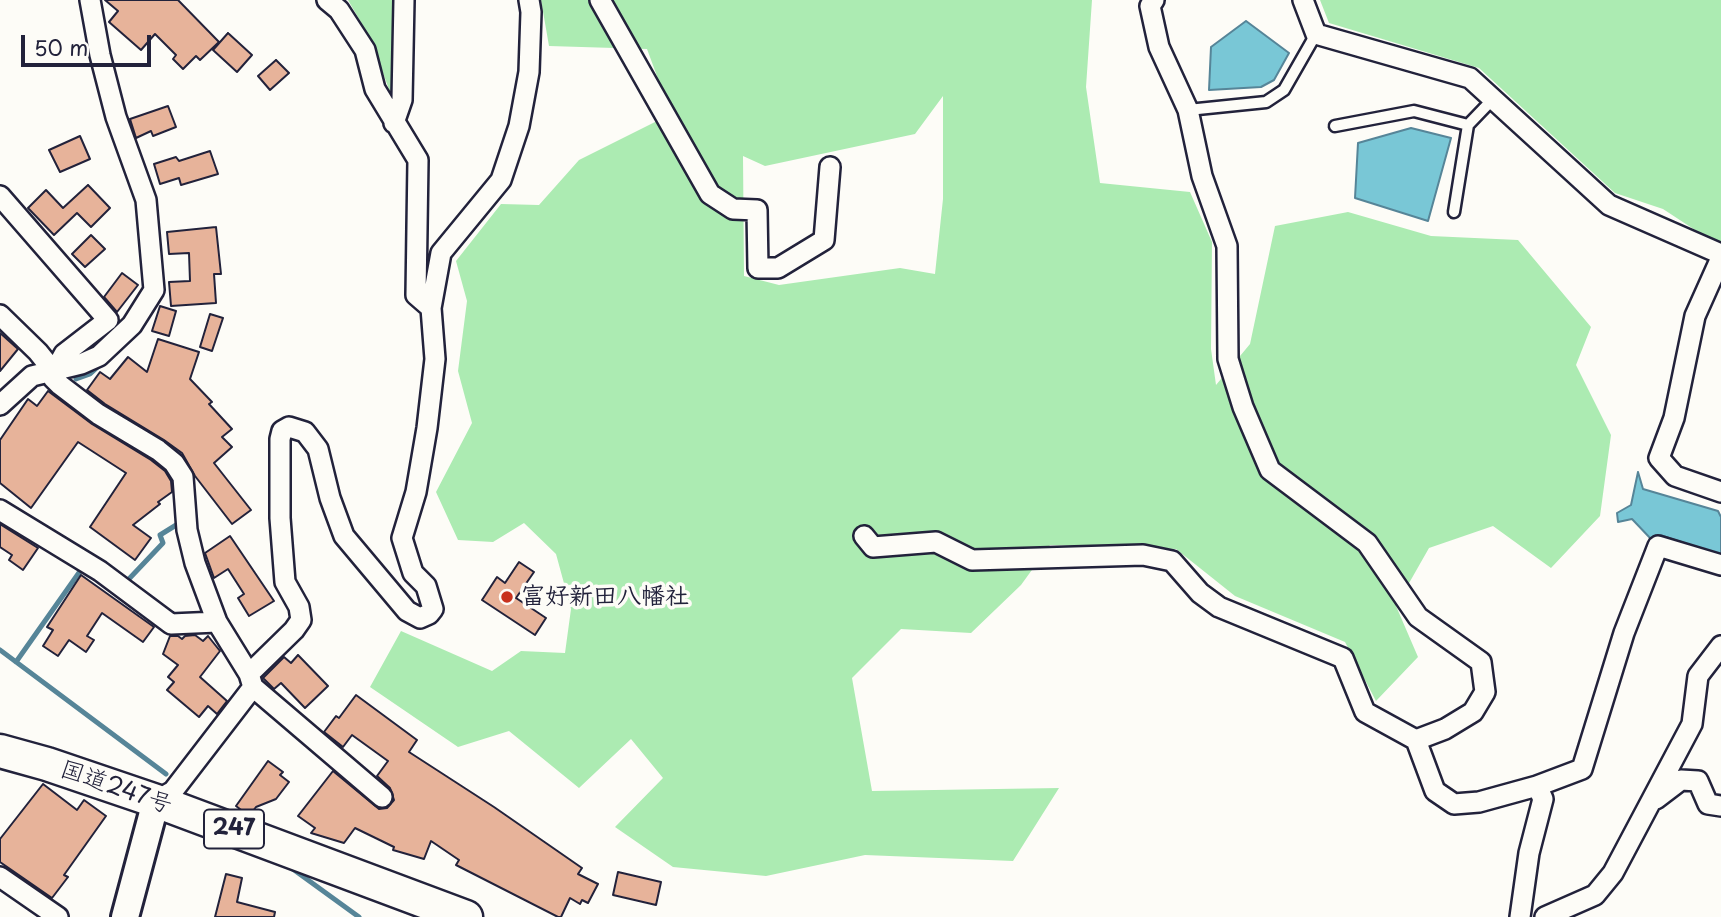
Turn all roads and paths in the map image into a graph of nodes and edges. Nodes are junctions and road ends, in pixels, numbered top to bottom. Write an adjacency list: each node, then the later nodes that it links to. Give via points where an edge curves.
1 (90, 0): 20 (street, via 116,117 146,200 154,290 132,325 99,356)
2 (327, 0): 11 (street, via 339,10 365,50 375,89)
3 (404, 0): 11 (street, via 402,100)
4 (529, 0): 18 (street, via 529,72 519,127 501,180 441,253)
5 (600, 0): 14 (street, via 710,194 733,209 757,210 758,268 778,268 824,240)
6 (1153, 0): 10 (street, via 1150,6 1159,47)
7 (1303, 0): 8 (street)
8 (1316, 34): 9 (street, via 1470,78); 10 (lane, via 1284,90 1266,102)
9 (1493, 99): 13 (lane); 17 (street, via 1609,205)
10 (1188, 110): 29 (street, via 1202,176 1227,246 1228,359 1270,470 1367,544 1418,617 1481,662 1485,692 1473,712)
11 (394, 123): 18 (street, via 418,160 416,295)
12 (1335, 125): 13 (lane, via 1414,111)
13 (1468, 125): 16 (lane)
14 (830, 167)
15 (0, 196): 20 (street, via 108,320 64,354)
16 (1454, 212)
17 (1721, 256): 22 (street, via 1695,316 1674,418 1659,458 1675,476)
18 (431, 308): 28 (street, via 435,359 427,428 402,538 413,573 426,586 433,608 420,618 407,611 344,536 318,449 305,432 289,427 280,439 281,518 285,582 301,620)
19 (0, 315): 20 (street)
20 (54, 372): 21 (street, via 32,376); 26 (street, via 52,379 98,414 159,450 183,477 187,530)
21 (0, 405)
22 (1721, 492)
23 (0, 510): 26 (street, via 100,571 171,624)
24 (864, 536): 29 (street, via 873,547 936,542 972,560 1143,555 1172,561 1219,607 1343,658 1365,712)
25 (1721, 565): 31 (street, via 1658,546 1624,633 1582,769)
26 (217, 622): 28 (street)
27 (1721, 646): 34 (street, via 1698,676 1692,724)
28 (251, 680): 32 (street); 33 (street, via 173,791)
29 (1416, 740): 31 (street, via 1435,791 1454,804)
30 (0, 751): 33 (highway, 国道247号 / 247)
31 (1537, 786): 40 (street, via 1543,799)
32 (382, 797)
33 (156, 801): 38 (main road); 39 (highway, 国道247号 / 247)
34 (1649, 804): 35 (street, via 1681,780 1698,781 1708,804); 41 (street, via 1613,873 1595,895)
35 (1721, 806)
36 (0, 877): 37 (street)
37 (58, 917)
38 (125, 917)
39 (466, 917)
40 (1520, 917)
41 (1545, 917)

